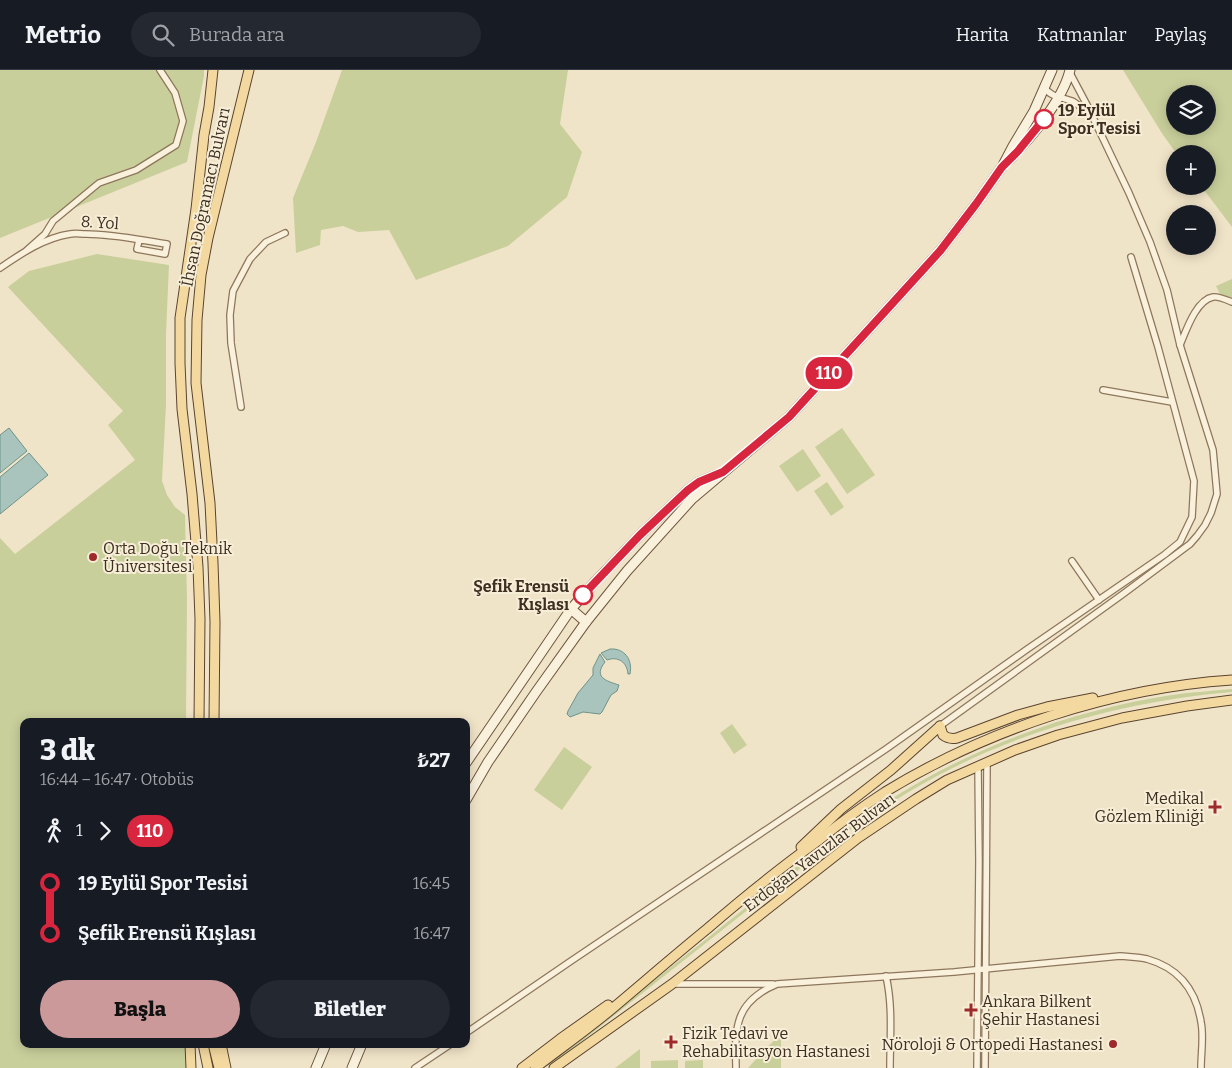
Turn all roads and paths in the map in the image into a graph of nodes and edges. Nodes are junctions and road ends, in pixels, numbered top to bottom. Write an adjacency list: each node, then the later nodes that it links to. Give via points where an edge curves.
1 (160, 70): 12 (street, via 175,93 183,121 176,145 136,170 99,183 53,221 46,234)
2 (213, 70): 30 (main road, İhsan Doğramacı Bulvarı, via 180,318 182,409 198,567)
3 (249, 70): 31 (main road, İhsan Doğramacı Bulvarı, via 208,238 197,320 196,383 210,503 213,563)
4 (1052, 70): 6 (main road)
5 (1069, 71): 7 (main road); 8 (street)
6 (1044, 87): 7 (street); 9 (main road)
7 (1057, 98): 8 (street, via 1075,103); 9 (main road, via 1035,131)
8 (1093, 119): 16 (street, via 1150,242 1167,290)
9 (1002, 167): 20 (main road, via 940,251 789,417)
10 (285, 233): 19 (street, via 266,242 250,259 233,291 231,343)
11 (139, 240): 11 (street, 8. Yol, via 137,248 166,254 167,244); 12 (street, 8. Yol, via 102,234 70,234)
12 (27, 250): 14 (street, 8. Yol)
13 (1131, 257): 18 (street)
14 (0, 268)
15 (1232, 302): 16 (street, via 1214,296 1203,301)
16 (1180, 345): 32 (street, via 1213,450 1217,494 1205,525 1190,544)
17 (1103, 390): 18 (street)
18 (1172, 402): 22 (street, via 1194,481 1192,517 1180,542)
19 (241, 407)
20 (723, 472): 23 (main road, via 688,490 640,535); 24 (main road, via 665,528)
21 (1072, 562): 22 (street)
22 (1099, 600): 43 (street, via 886,749)
23 (571, 609): 24 (main road); 33 (main road)
24 (586, 622): 35 (main road, via 512,725)
25 (1232, 680): 26 (main road, Erdoğan Yavuzlar Bulvarı)
26 (1148, 690): 32 (main road, via 1047,707 957,738 943,736); 36 (main road, Erdoğan Yavuzlar Bulvarı, via 1018,727 946,758 884,793)
27 (1232, 700): 28 (main road, Erdoğan Yavuzlar Bulvarı)
28 (1204, 704): 29 (main road); 34 (main road, Erdoğan Yavuzlar Bulvarı, via 1075,730)
29 (1232, 706)
30 (199, 718)
31 (214, 718)
32 (940, 726): 36 (main road, via 891,770 840,809)
33 (470, 757)
34 (982, 764): 37 (street); 38 (street); 41 (main road, Erdoğan Yavuzlar Bulvarı, via 947,780 868,830)
35 (470, 793)
36 (769, 877): 39 (main road, Erdoğan Yavuzlar Bulvarı)
37 (978, 969): 38 (street); 40 (street); 65 (street)
38 (986, 969): 66 (street); 67 (street, via 1120,956 1145,958 1160,964 1184,981 1192,993 1202,1024)
39 (655, 972): 59 (main road, Erdoğan Yavuzlar Bulvarı); 60 (main road, Erdoğan Yavuzlar Bulvarı)
40 (886, 976): 42 (street); 64 (street, via 890,1003)
41 (672, 984): 42 (street); 44 (main road, Erdoğan Yavuzlar Bulvarı)
42 (777, 984): 63 (street, via 763,990 748,1003 739,1019)
43 (470, 1030)
44 (593, 1041): 61 (main road, Erdoğan Yavuzlar Bulvarı); 62 (main road, Erdoğan Yavuzlar Bulvarı)
45 (190, 1048): 52 (main road)
46 (204, 1048): 53 (main road)
47 (214, 1048): 54 (main road)
48 (221, 1048): 55 (main road)
49 (324, 1048): 56 (main road)
50 (360, 1048): 57 (main road)
51 (445, 1048): 58 (street)
52 (191, 1068)
53 (208, 1068)
54 (219, 1068)
55 (226, 1068)
56 (316, 1068)
57 (352, 1068)
58 (415, 1068)
59 (522, 1068)
60 (535, 1068)
61 (554, 1068)
62 (561, 1068)
63 (736, 1068)
64 (890, 1068)
65 (977, 1068)
66 (985, 1068)
67 (1202, 1068)

